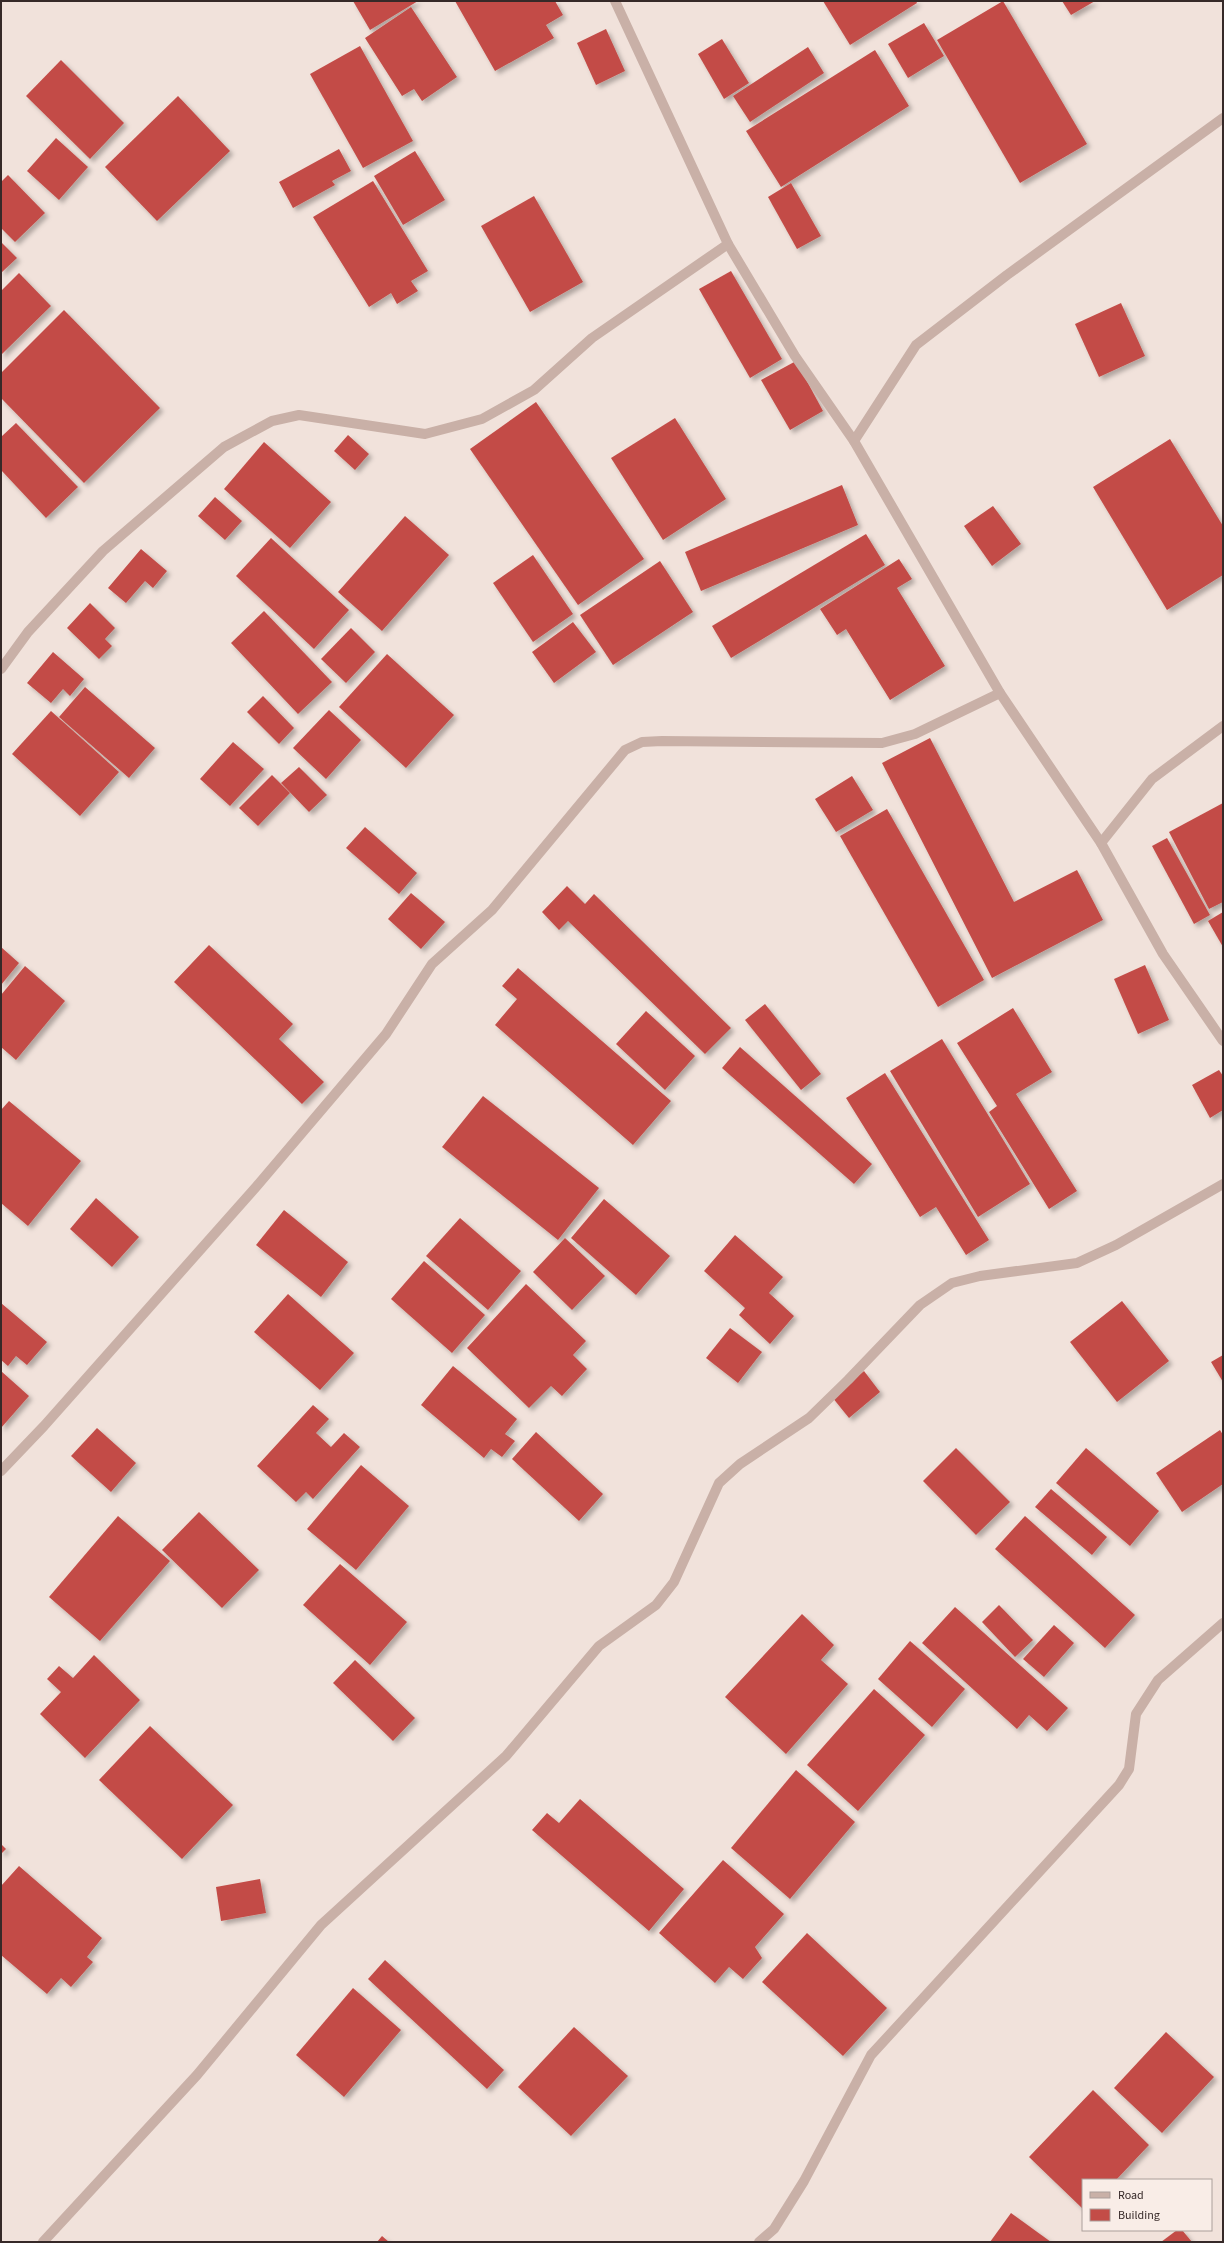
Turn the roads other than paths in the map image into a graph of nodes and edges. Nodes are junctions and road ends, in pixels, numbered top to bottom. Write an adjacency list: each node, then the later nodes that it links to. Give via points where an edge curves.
1 (615, 1): 3 (street)
2 (1223, 118): 4 (street, via 1007,275 916,345)
3 (728, 244): 4 (street, via 795,356); 5 (street, via 592,338 534,390 482,419 425,434 299,415 272,420 224,447 103,551 28,632)
4 (854, 441): 6 (street)
5 (1, 669)
6 (1000, 693): 8 (street); 11 (street, via 915,734 882,743 662,741 642,742 626,750 492,910 432,964 386,1034 256,1187 44,1426)
7 (1223, 726): 8 (street, via 1152,779)
8 (1101, 843): 9 (street, via 1163,954)
9 (1223, 1040)
10 (1223, 1184): 13 (street, via 1116,1246 1077,1263 980,1276 952,1283 920,1305 809,1418 740,1464 720,1483 674,1582 656,1605 599,1646 506,1756 321,1925 197,2075)
11 (1, 1470)
12 (1223, 1623): 14 (street, via 1158,1680 1136,1714 1129,1769 1119,1785 871,2055 804,2181 774,2229)
13 (43, 2242)
14 (758, 2242)

